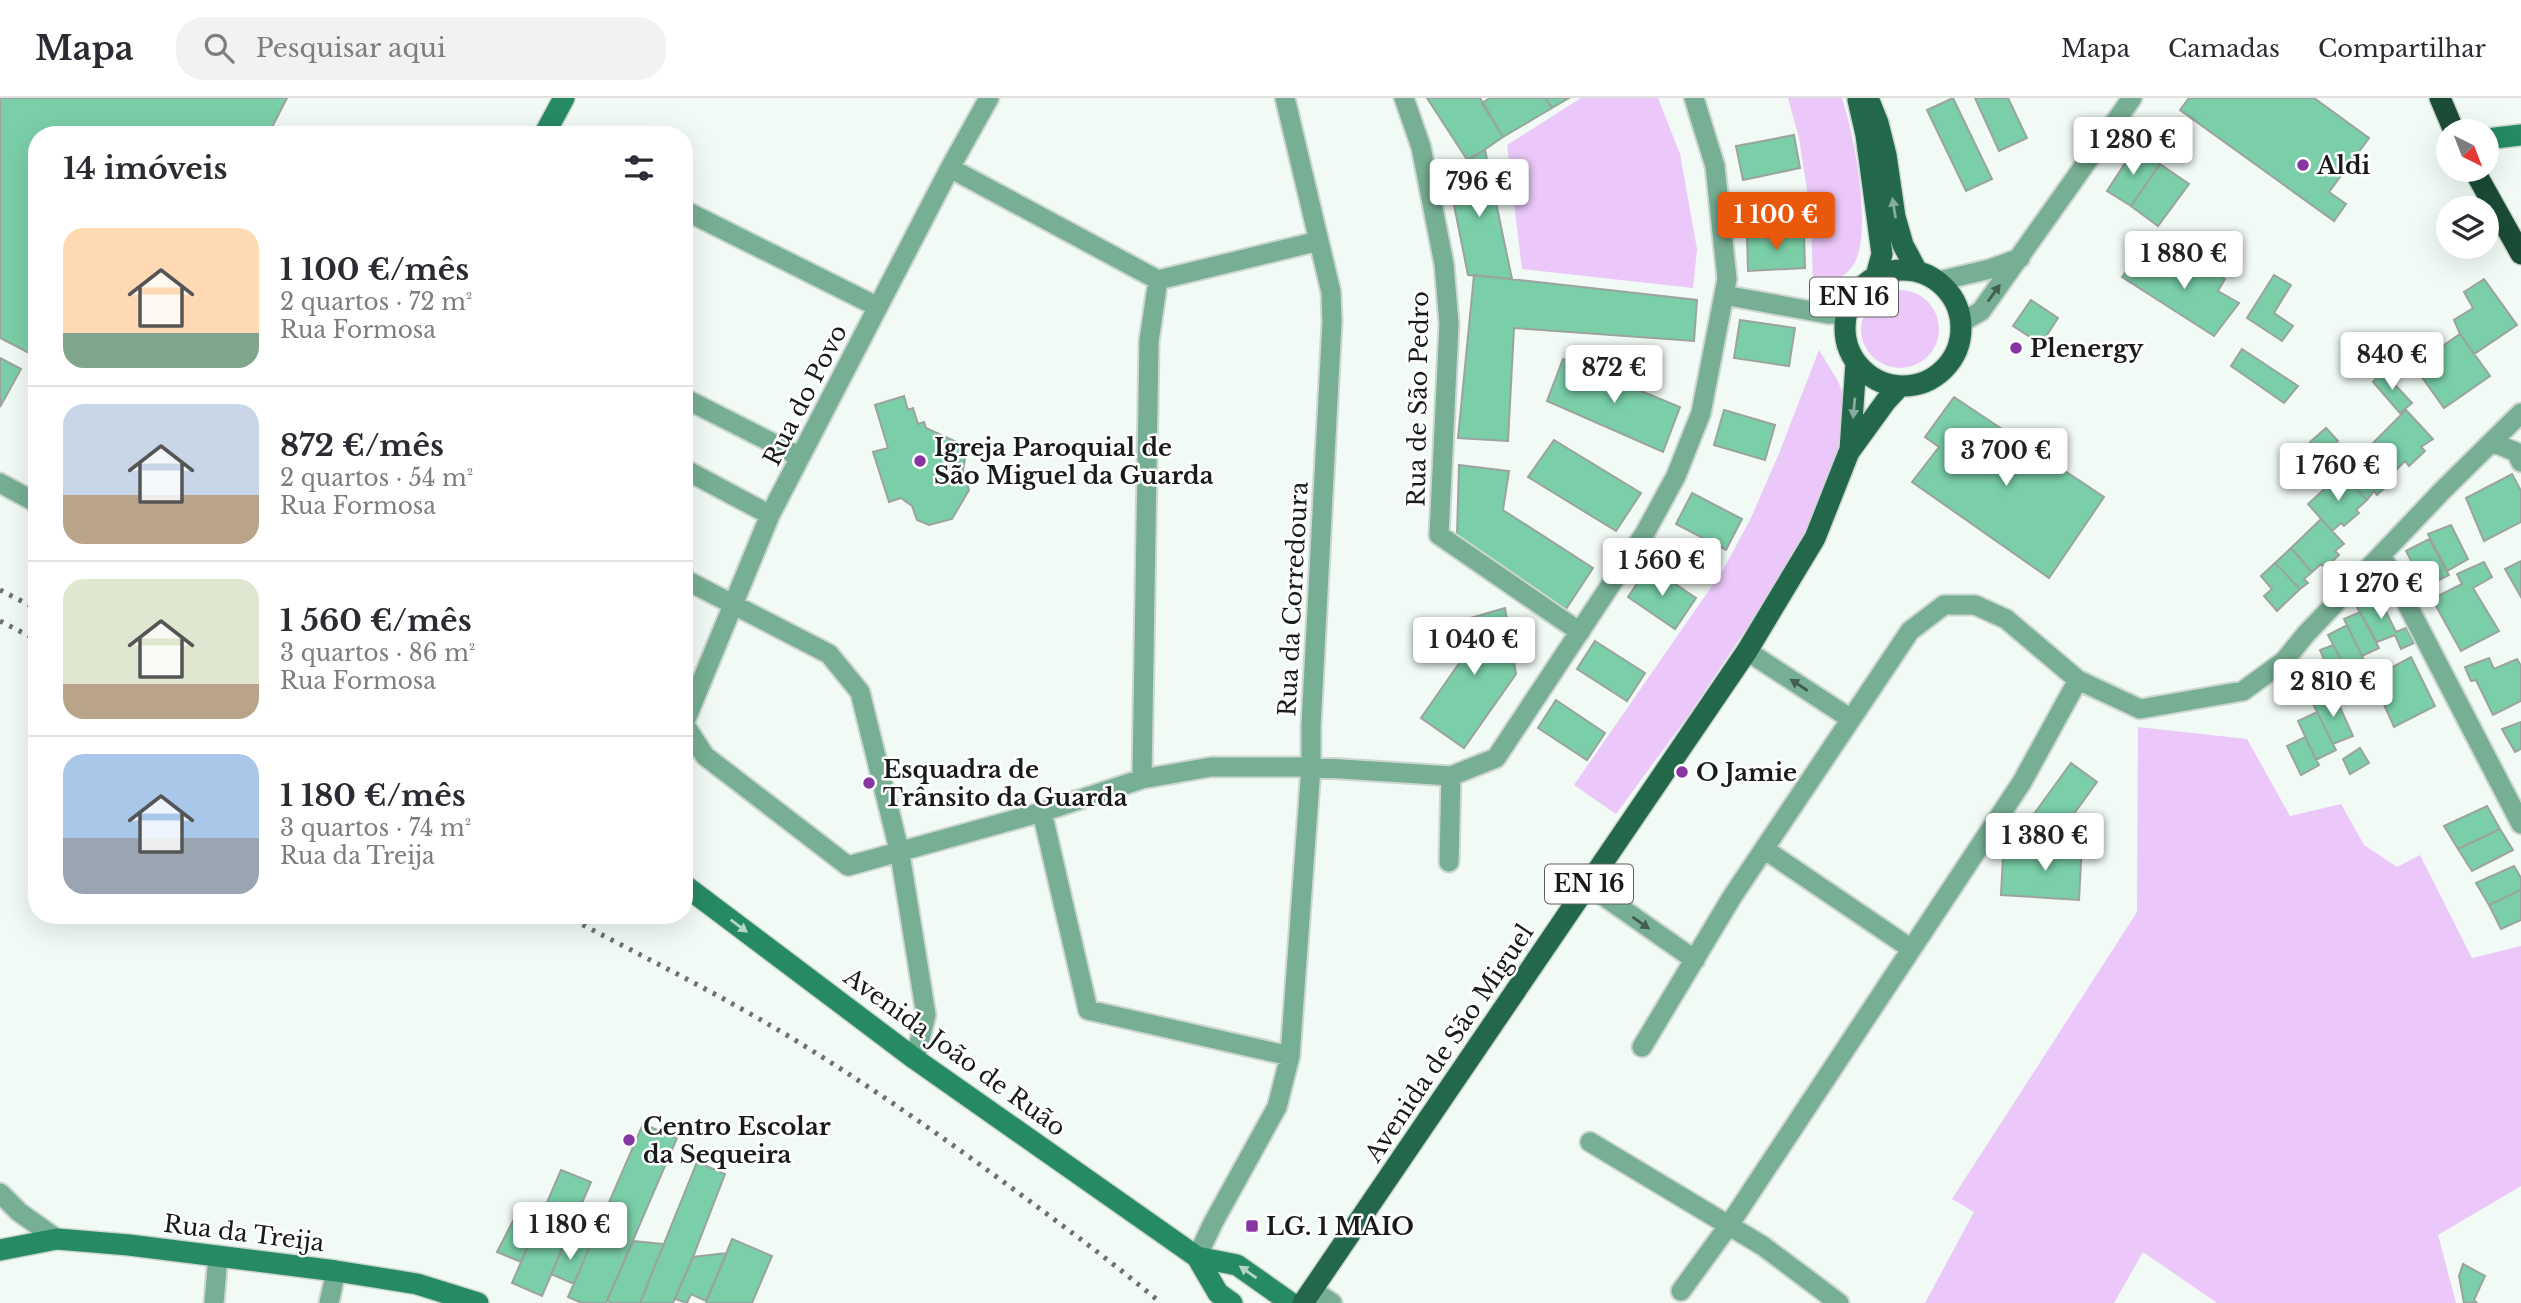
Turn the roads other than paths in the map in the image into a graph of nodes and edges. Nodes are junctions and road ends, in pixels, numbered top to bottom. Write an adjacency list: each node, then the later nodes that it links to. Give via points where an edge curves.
1 (564, 98): 11 (main road)
2 (989, 98): 14 (street, Rua do Povo)
3 (1285, 98): 17 (street, Rua da Corredoura)
4 (1404, 98): 43 (street, Rua de São Pedro, via 1421,147 1444,264 1449,324 1438,535)
5 (1695, 98): 24 (street, via 1715,166 1727,279)
6 (1857, 98): 21 (main road, EN 16, via 1882,254)
7 (1867, 98): 20 (main road, EN 16, one-way to 7, via 1903,245 1886,155)
8 (2132, 98): 19 (street)
9 (2440, 98): 10 (highway)
10 (2449, 119)
11 (549, 126)
12 (2521, 135): 13 (main road)
13 (2499, 138)
14 (950, 168): 22 (street); 25 (street, Rua do Povo)
15 (2481, 182): 18 (highway)
16 (693, 214): 25 (street)
17 (1319, 242): 22 (street); 49 (street, Rua da Corredoura, via 1331,292 1332,322)
18 (2521, 254)
19 (2021, 257): 23 (street); 27 (street, one-way to 19, via 1981,311)
20 (1917, 271): 21 (main road, EN 16); 23 (main road, EN 16)
21 (1876, 276): 26 (main road, EN 16, via 1852,299)
22 (1158, 280): 51 (street, via 1149,341)
23 (1939, 281): 27 (main road, via 1954,299)
24 (1724, 295): 26 (street); 43 (street, via 1701,413 1676,476)
25 (878, 307): 35 (street, Rua do Povo)
26 (1846, 314): 28 (main road, EN 16, via 1848,348)
27 (1962, 322): 29 (main road, via 1953,358 1941,373 1928,381)
28 (1856, 363): 29 (main road, via 1868,375); 33 (main road, Avenida de São Miguel / EN 16, one-way to 33)
29 (1899, 386): 33 (main road, Avenida de São Miguel / EN 16)
30 (693, 403): 35 (street)
31 (2521, 413): 32 (street)
32 (2491, 442): 34 (street); 40 (street)
33 (1849, 452): 44 (main road, Avenida de São Miguel / EN 16, via 1815,538)
34 (2519, 454)
35 (800, 457): 39 (street, Rua do Povo)
36 (693, 474): 39 (street)
37 (0, 484): 38 (street)
38 (28, 498)
39 (770, 515): 42 (street, Rua do Povo)
40 (2382, 556): 45 (street, via 2284,661 2243,691 2140,709); 53 (street)
41 (693, 584): 42 (street)
42 (733, 606): 46 (street, Rua do Povo); 55 (street, via 830,654 860,692)
43 (1580, 632): 50 (street, via 1496,758)
44 (1747, 651): 47 (street, one-way to 44); 57 (main road, Avenida de São Miguel / EN 16)
45 (2078, 680): 47 (street, via 2007,619 1975,605 1944,605 1910,631); 59 (street, via 2022,782)
46 (693, 702)
47 (1851, 719): 54 (street)
48 (693, 738): 55 (street, Rua do Povo, via 705,756 848,866)
49 (1311, 767): 50 (street); 51 (street, via 1211,767); 62 (street, Rua da Corredoura)
50 (1451, 776): 56 (street)
51 (1142, 779): 52 (street)
52 (1042, 812): 55 (street); 62 (street, via 1088,1010)
53 (2521, 824)
54 (1764, 849): 59 (street); 60 (street)
55 (900, 854): 63 (street, via 926,1014)
56 (1449, 862)
57 (1588, 886): 60 (street, one-way to 60); 73 (main road, Avenida de São Miguel / EN 16)
58 (693, 892): 63 (main road, Avenida João de Ruão, one-way to 63)
59 (1910, 948): 66 (street)
60 (1695, 960): 61 (street)
61 (1642, 1047)
62 (1290, 1056): 70 (street, Rua da Corredoura, via 1277,1107)
63 (915, 1059): 70 (main road, Avenida João de Ruão)
64 (1590, 1142): 66 (street)
65 (0, 1193): 67 (street)
66 (1729, 1225): 72 (street); 80 (street)
67 (57, 1239): 68 (main road, Rua da Treija); 69 (main road, Rua da Treija)
68 (0, 1250)
69 (218, 1256): 71 (main road, Rua da Treija); 74 (street)
70 (1197, 1257): 77 (main road, via 1218,1293); 78 (main road, one-way to 70, via 1237,1265)
71 (336, 1271): 75 (street); 76 (main road, Rua da Treija, via 417,1284)
72 (1681, 1291)
73 (1308, 1296): 79 (street)
74 (214, 1303)
75 (329, 1303)
76 (478, 1303)
77 (1232, 1303)
78 (1291, 1303)
79 (1332, 1303)
80 (1839, 1303)

